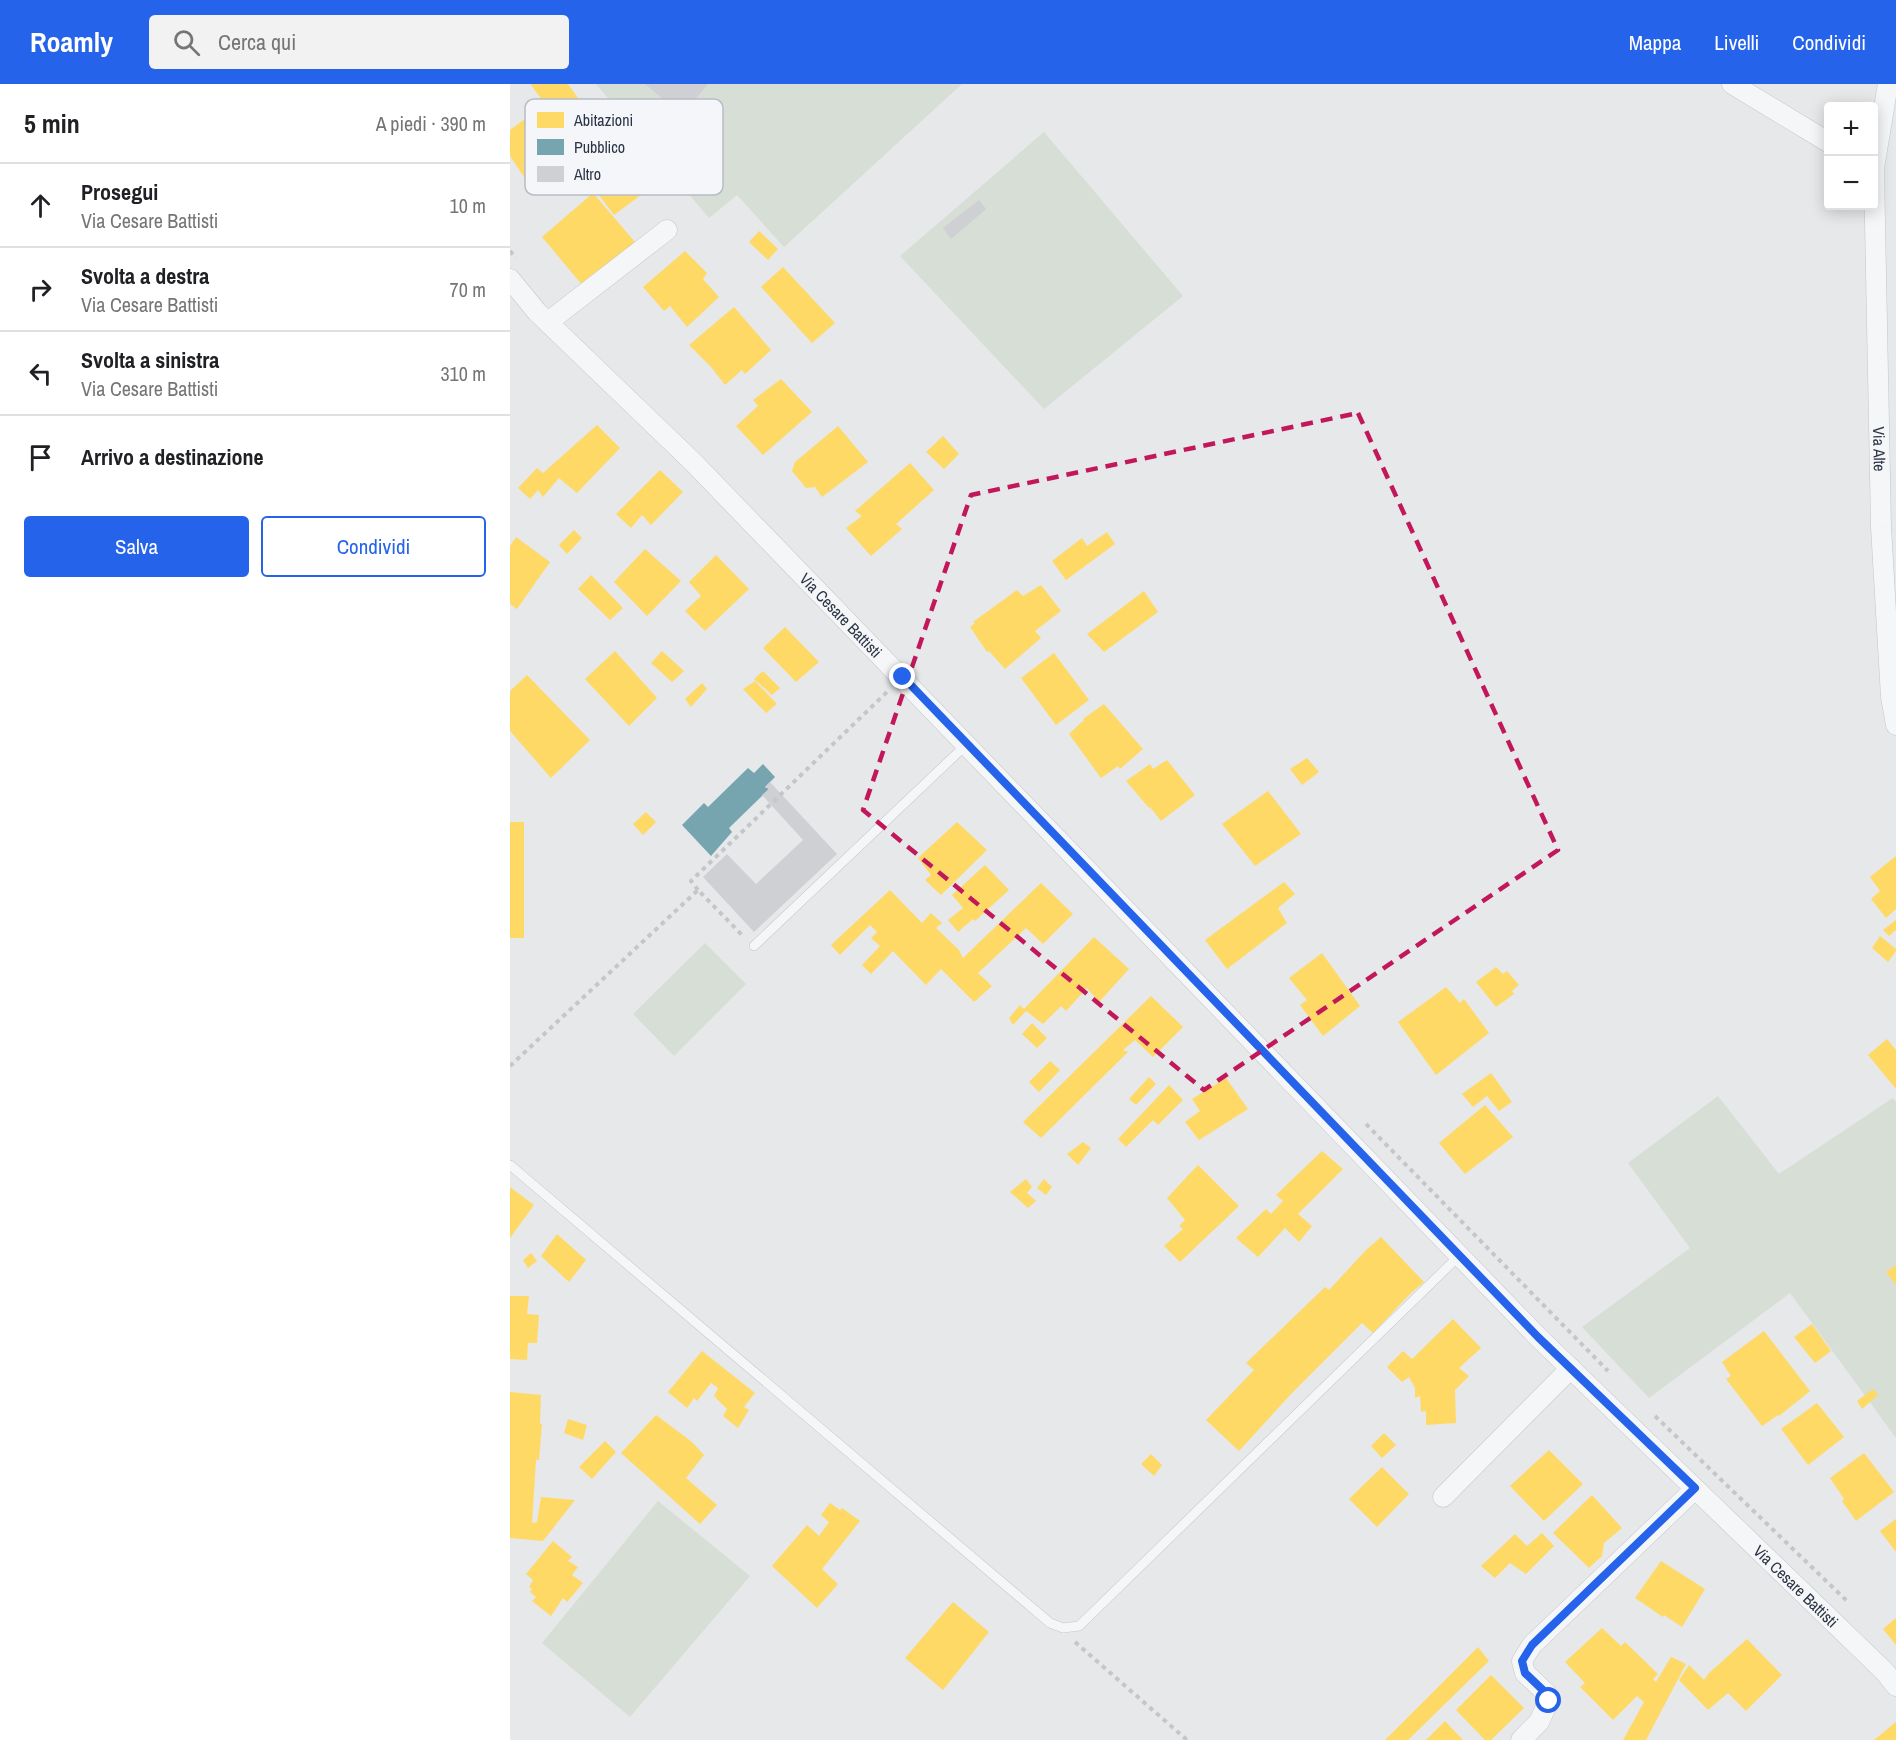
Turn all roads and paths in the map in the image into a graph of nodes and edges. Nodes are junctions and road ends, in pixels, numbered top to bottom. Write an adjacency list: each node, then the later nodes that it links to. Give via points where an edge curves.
1 (1732, 84): 3 (street)
2 (1888, 84): 4 (street, Via Alte)
3 (1824, 140)
4 (1876, 156)
5 (1875, 210): 10 (street, Via Alte, via 1881,527)
6 (667, 230): 8 (street)
7 (510, 279): 8 (street, Via Cesare Battisti)
8 (548, 322): 9 (street, Via Cesare Battisti, via 693,462)
9 (903, 677): 11 (street, Via Cesare Battisti); 12 (path, via 691,881)
10 (1896, 725)
11 (967, 744): 13 (lane); 16 (street, Via Cesare Battisti)
12 (698, 891): 13 (path); 14 (path)
13 (754, 946)
14 (510, 1066)
15 (510, 1165): 20 (lane, via 1050,1623)
16 (1460, 1255): 17 (street, Via Cesare Battisti); 20 (lane, via 1080,1626)
17 (1571, 1368): 18 (street, Via Cesare Battisti); 19 (street)
18 (1695, 1488): 21 (street, Via Cesare Battisti); 23 (street, via 1532,1645 1522,1661 1525,1673 1549,1701 1539,1722)
19 (1443, 1497)
20 (1069, 1627): 22 (path, via 1076,1644)
21 (1896, 1686)
22 (1187, 1740)
23 (1521, 1740)

